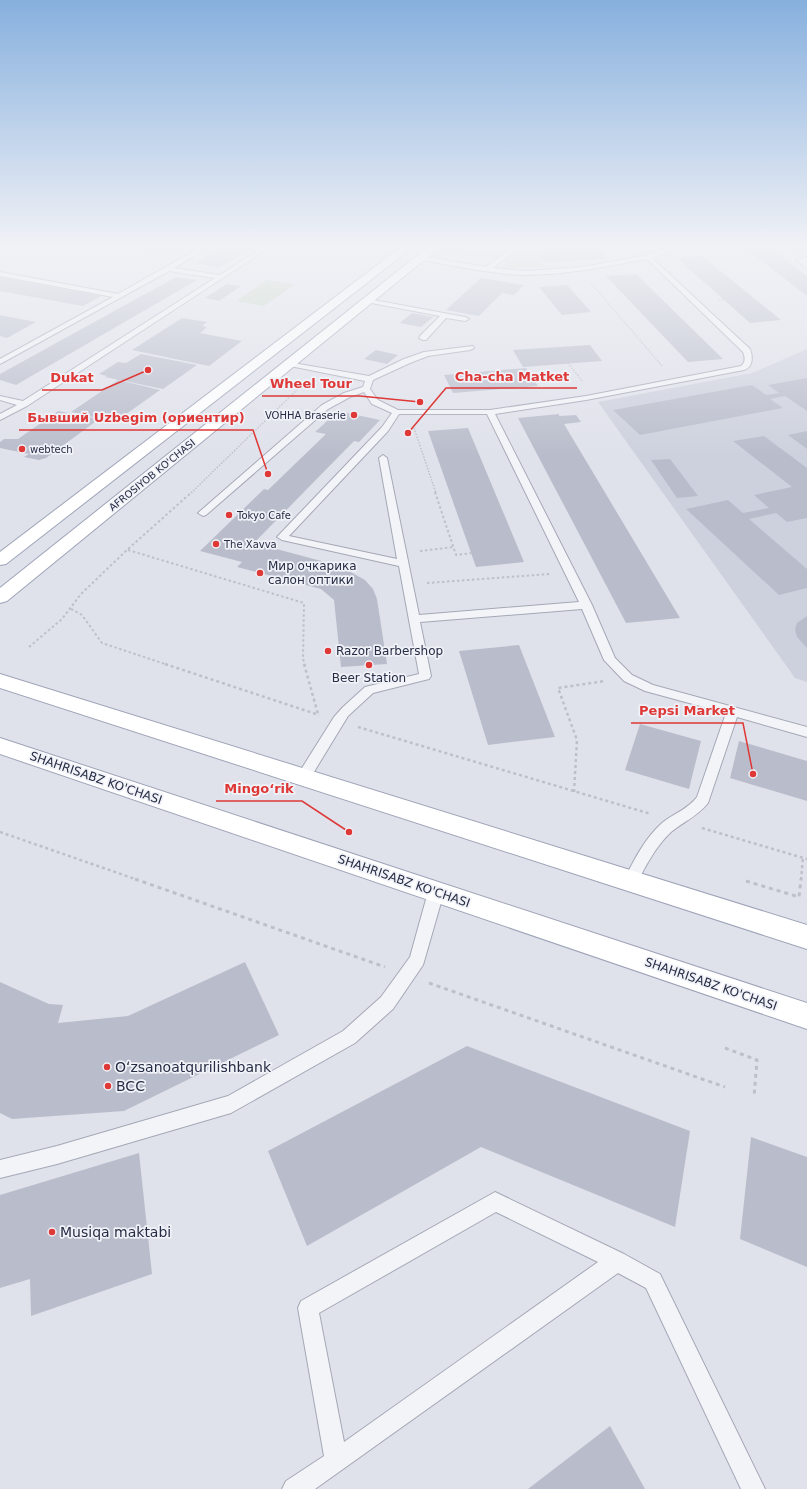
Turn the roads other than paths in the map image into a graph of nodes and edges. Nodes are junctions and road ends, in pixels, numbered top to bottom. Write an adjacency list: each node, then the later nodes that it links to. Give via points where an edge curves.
1 (82, 316): 11 (lane)
2 (160, 316): 16 (lane)
3 (317, 316): 22 (main road, AFROSIYOB KO'CHASI)
4 (349, 316): 12 (main road, AFROSIYOB KO'CHASI)
5 (444, 316): 9 (lane)
6 (452, 316): 8 (lane)
7 (711, 316): 18 (lane, via 747,351 749,364 744,368 586,398)
8 (465, 319)
9 (423, 338)
10 (470, 348): 13 (lane, via 427,354)
11 (0, 362)
12 (290, 364): 13 (lane); 24 (main road, AFROSIYOB KO'CHASI)
13 (370, 379): 14 (lane)
14 (366, 389): 17 (lane, via 375,402); 21 (lane, via 347,395 326,407)
15 (0, 398): 16 (lane)
16 (24, 404): 19 (lane)
17 (397, 412): 18 (lane); 23 (lane, via 385,429 282,537)
18 (490, 412): 25 (lane)
19 (0, 417)
20 (383, 458): 23 (lane)
21 (203, 513)
22 (0, 560)
23 (404, 564): 26 (lane)
24 (0, 597)
25 (586, 605): 26 (lane); 28 (lane, via 610,660 628,678 649,688)
26 (413, 619): 31 (lane, via 424,676 369,690 362,699 351,705 338,721)
27 (0, 681): 31 (main road)
28 (733, 711): 29 (lane); 32 (lane, via 703,800 697,809 675,821 656,837 647,848)
29 (807, 732)
30 (0, 746): 33 (main road, SHAHRISABZ KO'CHASI)
31 (304, 776): 32 (main road)
32 (631, 880): 34 (main road)
33 (436, 892): 35 (main road, SHAHRISABZ KO'CHASI); 36 (lane, via 417,960 387,1004 349,1037 231,1104)
34 (807, 937)
35 (807, 1016)
36 (0, 1169)
37 (617, 1261): 38 (lane); 38 (lane, via 495,1202 308,1308); 40 (lane, via 653,1281)
38 (336, 1461): 39 (lane)
39 (294, 1489)
40 (753, 1489)

